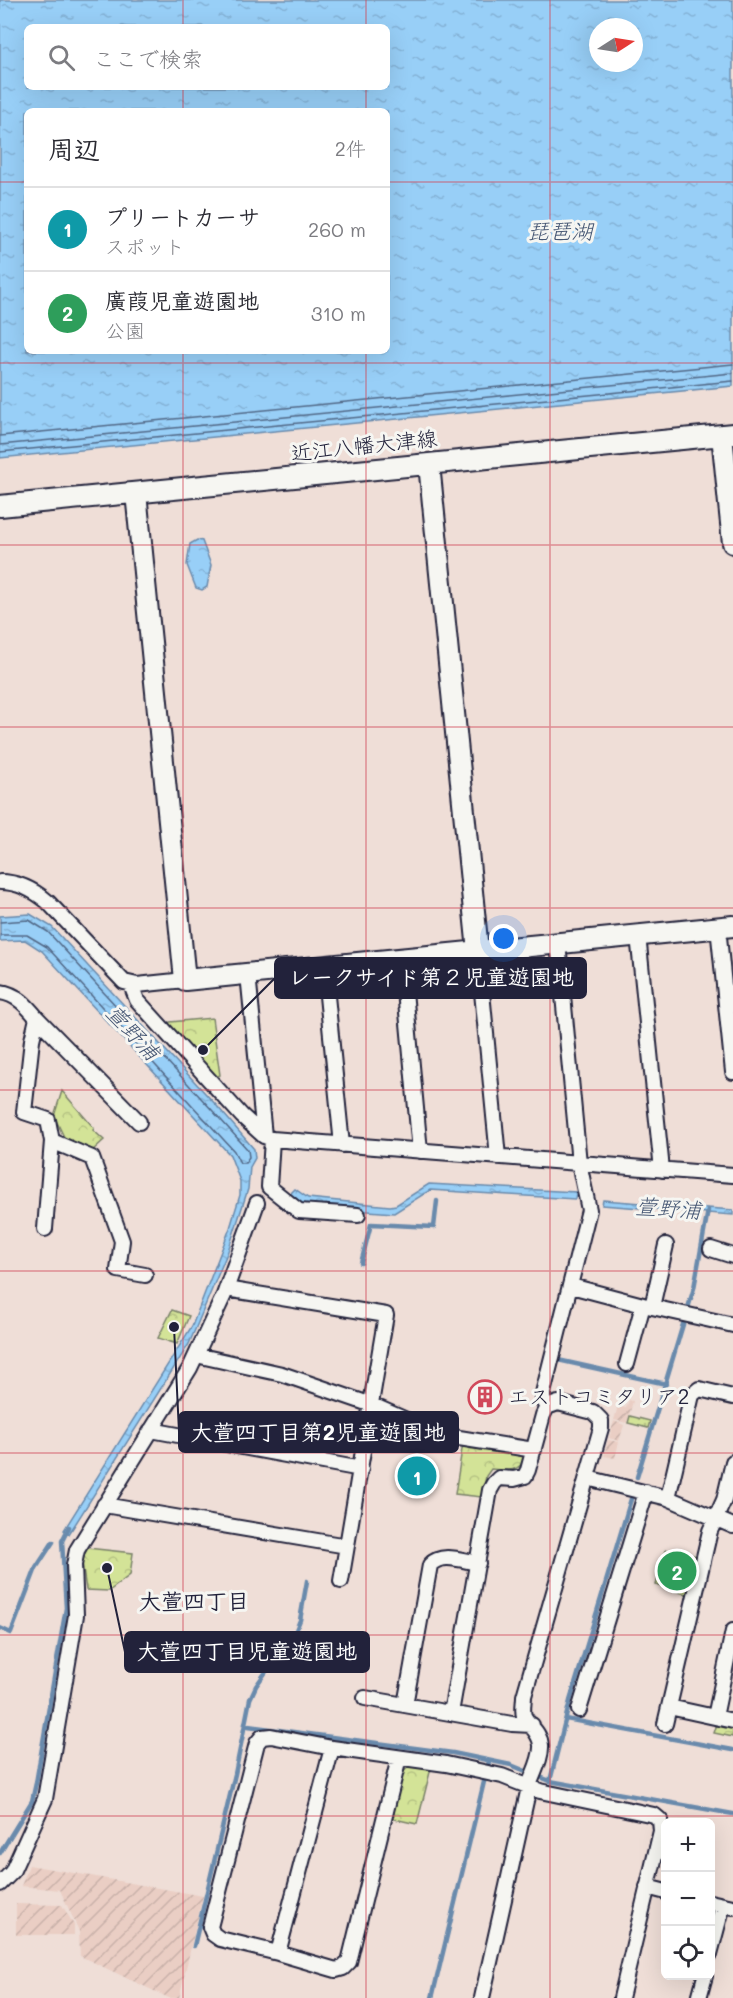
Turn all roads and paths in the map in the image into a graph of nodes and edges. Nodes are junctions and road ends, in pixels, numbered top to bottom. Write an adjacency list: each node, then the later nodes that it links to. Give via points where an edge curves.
1 (728, 435): 2 (street, 近江八幡大津線); 5 (street)
2 (429, 464): 3 (street, 近江八幡大津線); 10 (street)
3 (135, 493): 4 (street, 近江八幡大津線); 14 (street)
4 (0, 506)
5 (733, 543)
6 (0, 882): 15 (street, via 35,891)
7 (725, 927): 8 (street); 18 (street)
8 (638, 935): 9 (street); 26 (street)
9 (558, 943): 10 (street); 25 (street)
10 (478, 951): 11 (street); 24 (street)
11 (402, 959): 12 (street); 23 (street)
12 (324, 966): 13 (street); 22 (street)
13 (248, 974): 14 (street); 20 (street)
14 (185, 980): 15 (street)
15 (131, 985): 20 (street, via 137,1000 242,1116)
16 (0, 992): 17 (street, via 16,997)
17 (37, 1018): 19 (street); 21 (street, via 24,1112 48,1120)
18 (733, 1072)
19 (139, 1122)
20 (268, 1138): 22 (street); 29 (street, via 269,1187 299,1211)
21 (52, 1142): 30 (street); 34 (street, via 92,1158 122,1241 118,1270)
22 (342, 1145): 23 (street)
23 (420, 1151): 24 (street)
24 (498, 1157): 25 (street)
25 (579, 1163): 26 (street); 35 (street, via 589,1210)
26 (662, 1170): 27 (street)
27 (733, 1175)
28 (257, 1203): 36 (street)
29 (358, 1215)
30 (45, 1229)
31 (666, 1245): 37 (street)
32 (711, 1249): 33 (street)
33 (733, 1256)
34 (145, 1275)
35 (571, 1286): 37 (street); 43 (street, via 543,1393)
36 (226, 1289): 39 (street); 42 (street, via 386,1315)
37 (648, 1306): 38 (street); 40 (street)
38 (733, 1325)
39 (196, 1355): 42 (street, via 282,1374); 44 (street)
40 (627, 1364)
41 (733, 1397): 50 (street, via 699,1389 692,1395)
42 (372, 1405): 45 (street, via 459,1438); 47 (street)
43 (547, 1407): 45 (street); 48 (street, via 558,1403 593,1412 601,1420)
44 (151, 1430): 47 (street); 51 (street)
45 (534, 1450): 55 (street, via 525,1476 499,1478 490,1490)
46 (733, 1462): 52 (street)
47 (360, 1469): 54 (street)
48 (587, 1478): 49 (street); 66 (street, via 524,1696 523,1709)
49 (646, 1492): 50 (street); 61 (street)
50 (668, 1498): 52 (street)
51 (104, 1504): 54 (street); 70 (street, via 77,1550 76,1615 45,1799 12,1872)
52 (716, 1518): 53 (street); 60 (street)
53 (733, 1526)
54 (347, 1546): 56 (street)
55 (478, 1563): 59 (street, via 447,1558 430,1564); 62 (street)
56 (341, 1581)
57 (733, 1631): 63 (street)
58 (365, 1698): 59 (street)
59 (405, 1705): 62 (street)
60 (669, 1707): 63 (street); 65 (street)
61 (579, 1710)
62 (451, 1713): 66 (street)
63 (715, 1717): 64 (street)
64 (733, 1721)
65 (665, 1724)
66 (532, 1725): 69 (street, via 541,1745)
67 (332, 1748): 68 (street); 75 (street); 75 (street, via 271,1737 262,1737 256,1743 210,1926 220,1939)
68 (399, 1758): 69 (street, via 446,1764); 75 (street, via 349,1962 336,1970)
69 (530, 1785): 71 (street, via 654,1815 660,1820 661,1831); 77 (street)
70 (0, 1884)
71 (647, 1887): 72 (street); 78 (street)
72 (661, 1891)
73 (722, 1905): 74 (street)
74 (715, 1936)
75 (278, 1953)
76 (704, 1980): 79 (street)
77 (482, 1998)
78 (621, 1998)
79 (699, 1998)

